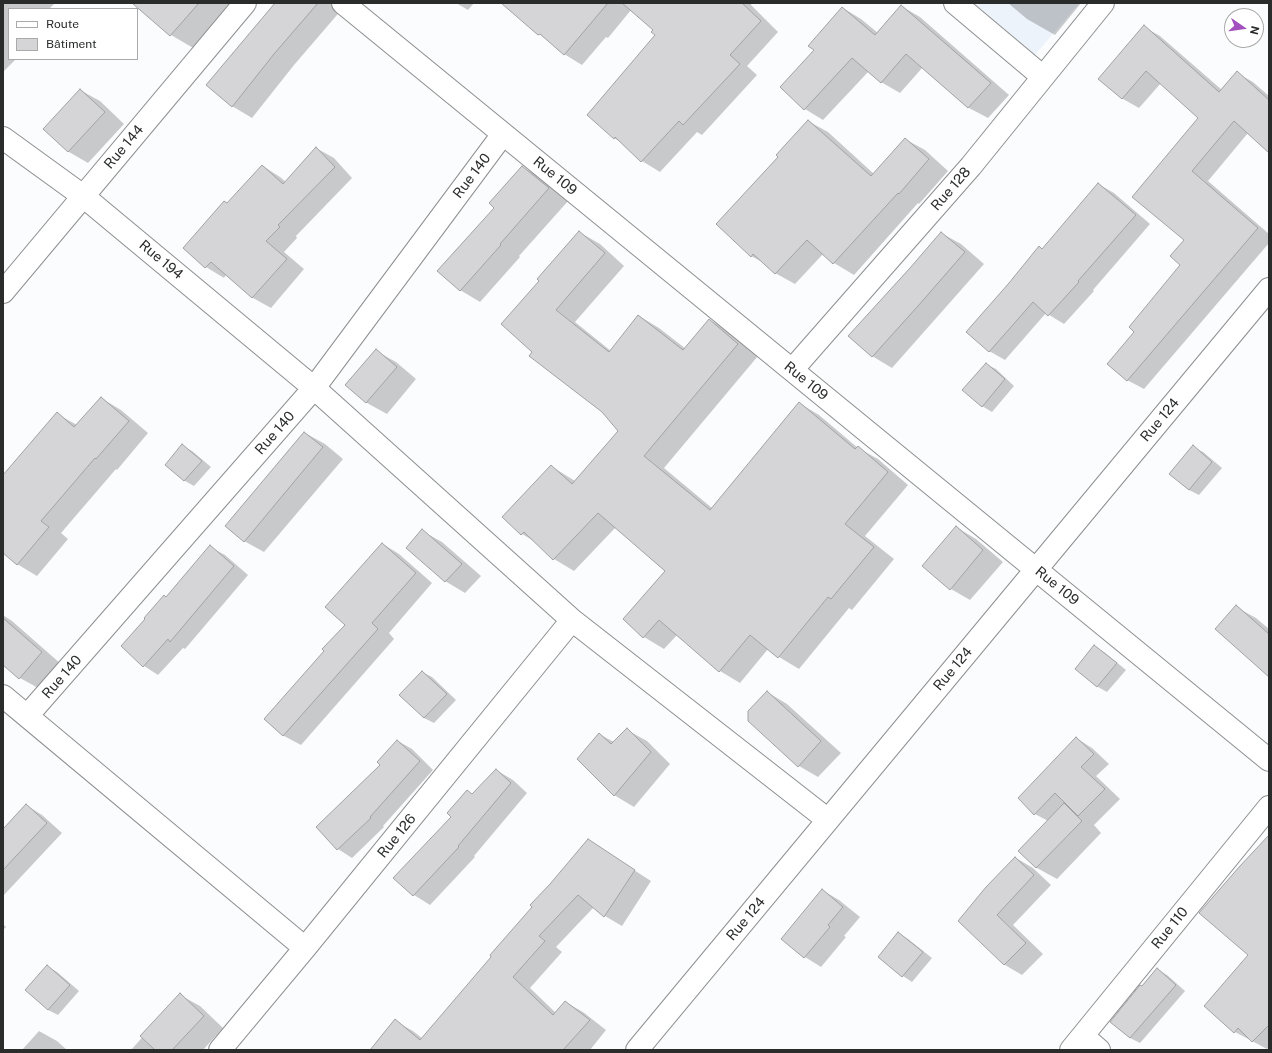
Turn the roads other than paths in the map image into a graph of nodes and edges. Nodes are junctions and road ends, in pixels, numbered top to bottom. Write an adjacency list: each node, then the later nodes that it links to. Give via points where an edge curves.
1 (246, 3): 8 (street, Rue 144)
2 (343, 3): 6 (street, Rue 109)
3 (955, 3): 5 (street)
4 (1103, 3): 5 (street, Rue 128)
5 (1043, 77): 11 (street, Rue 128, via 971,166)
6 (504, 134): 11 (street, Rue 109); 12 (street, Rue 140)
7 (3, 138): 8 (street, Rue 194)
8 (83, 196): 10 (street, Rue 144); 12 (street, Rue 194)
9 (1269, 289): 13 (street, Rue 124)
10 (3, 292)
11 (792, 370): 13 (street, Rue 109)
12 (314, 388): 14 (street, Rue 194); 16 (street, Rue 140)
13 (1036, 569): 17 (street, Rue 109); 19 (street, Rue 124)
14 (572, 620): 19 (street, Rue 194); 20 (street, Rue 126)
15 (3, 696): 16 (street)
16 (27, 716): 20 (street)
17 (1269, 760)
18 (1269, 806): 21 (street, Rue 110)
19 (828, 820): 23 (street, Rue 124)
20 (305, 948): 22 (street, Rue 126)
21 (1077, 1043): 24 (street)
22 (220, 1050)
23 (637, 1050)
24 (1099, 1050)

